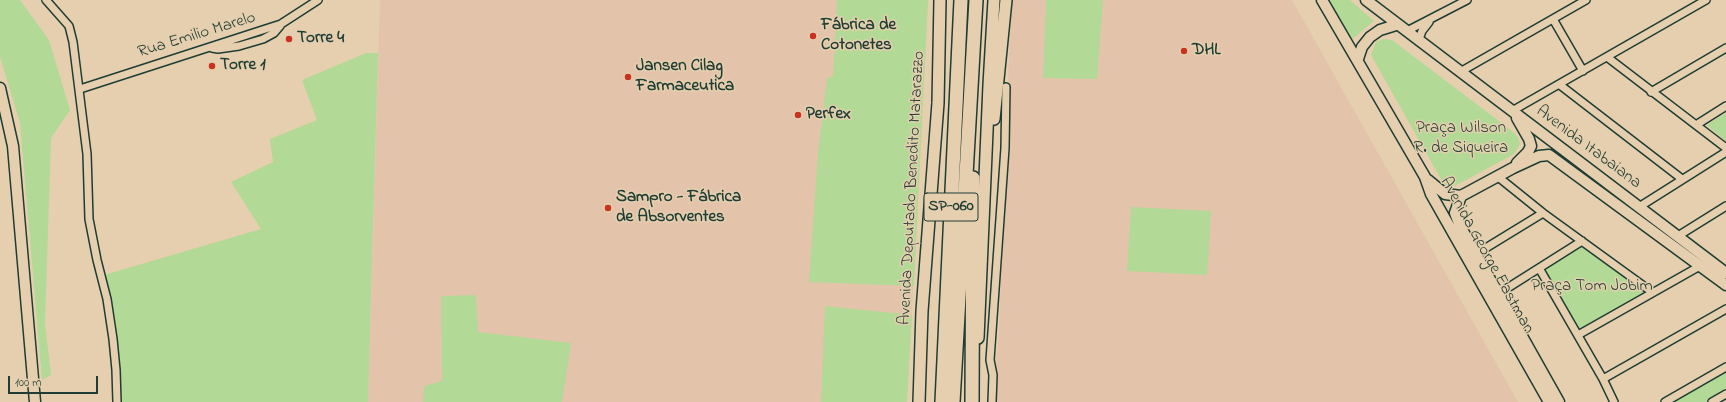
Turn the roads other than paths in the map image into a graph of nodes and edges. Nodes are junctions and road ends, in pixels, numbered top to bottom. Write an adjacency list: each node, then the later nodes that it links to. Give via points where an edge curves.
1 (46, 0): 26 (street, via 69,26)
2 (318, 0): 26 (street, Rua Emilio Marelo, via 262,35 208,47)
3 (940, 0): 59 (main road, Avenida Deputado Benedito Matarazzo, via 938,103 922,311)
4 (961, 0): 60 (highway, SP-060)
5 (976, 0): 28 (highway, SP-060)
6 (994, 0): 32 (main road)
7 (1006, 0): 32 (main road, via 992,130)
8 (1322, 0): 20 (main road, Avenida George Eastman)
9 (1366, 0): 15 (main road)
10 (1467, 0): 14 (street)
11 (1586, 0): 13 (street)
12 (1706, 0): 19 (street)
13 (1553, 19): 21 (street); 22 (street)
14 (1430, 21): 16 (street); 17 (street)
15 (1396, 25): 16 (main road); 20 (main road, via 1380,30 1370,37 1362,47)
16 (1407, 31): 17 (main road)
17 (1419, 39): 22 (main road, Avenida Itabaiana)
18 (1726, 48): 27 (street)
19 (1607, 57): 21 (street); 27 (street)
20 (1358, 59): 37 (main road, Avenida George Eastman)
21 (1584, 71): 23 (street)
22 (1460, 72): 30 (main road, Avenida Itabaiana)
23 (1560, 85): 30 (street); 38 (street)
24 (1006, 87): 63 (street, via 1005,148 990,360 993,375)
25 (0, 88): 57 (main road, via 13,146)
26 (80, 89): 58 (street, via 87,154 89,219 112,332)
27 (1651, 92): 31 (street)
28 (970, 93): 61 (highway, SP-060); 62 (highway, via 973,170)
29 (1726, 106): 31 (street)
30 (1512, 111): 35 (main road, via 1524,128 1531,146); 41 (main road, Avenida Itabaiana)
31 (1696, 125): 33 (street)
32 (986, 148): 62 (main road)
33 (1726, 148)
34 (1726, 152): 38 (street)
35 (1513, 168): 36 (main road); 46 (main road, Avenida Itabaiana, via 1539,156 1549,155)
36 (1497, 176): 39 (main road); 42 (street)
37 (1425, 177): 39 (main road, via 1445,194); 64 (main road, Avenida George Eastman, via 1431,194)
38 (1682, 179): 41 (street)
39 (1461, 196): 45 (main road, Avenida George Eastman, via 1455,213)
40 (1726, 206): 43 (street)
41 (1638, 207): 43 (main road, Avenida Itabaiana)
42 (1543, 213): 44 (street); 45 (street)
43 (1678, 236): 48 (main road, Avenida Itabaiana)
44 (1582, 241): 47 (street); 50 (street)
45 (1476, 254): 51 (main road, Avenida George Eastman)
46 (1700, 266): 49 (main road, Avenida Itabaiana); 50 (street)
47 (1539, 268): 51 (street); 53 (street)
48 (1724, 269)
49 (1726, 285)
50 (1652, 292): 53 (street)
51 (1498, 294): 65 (main road, Avenida George Eastman)
52 (1726, 309): 55 (street)
53 (1578, 335): 55 (street)
54 (1726, 368): 67 (street)
55 (1602, 379): 66 (street)
56 (1726, 394): 68 (street)
57 (35, 402)
58 (117, 402)
59 (919, 402)
60 (942, 402)
61 (953, 402)
62 (973, 402)
63 (992, 402)
64 (1549, 402)
65 (1559, 402)
66 (1614, 402)
67 (1665, 402)
68 (1712, 402)

